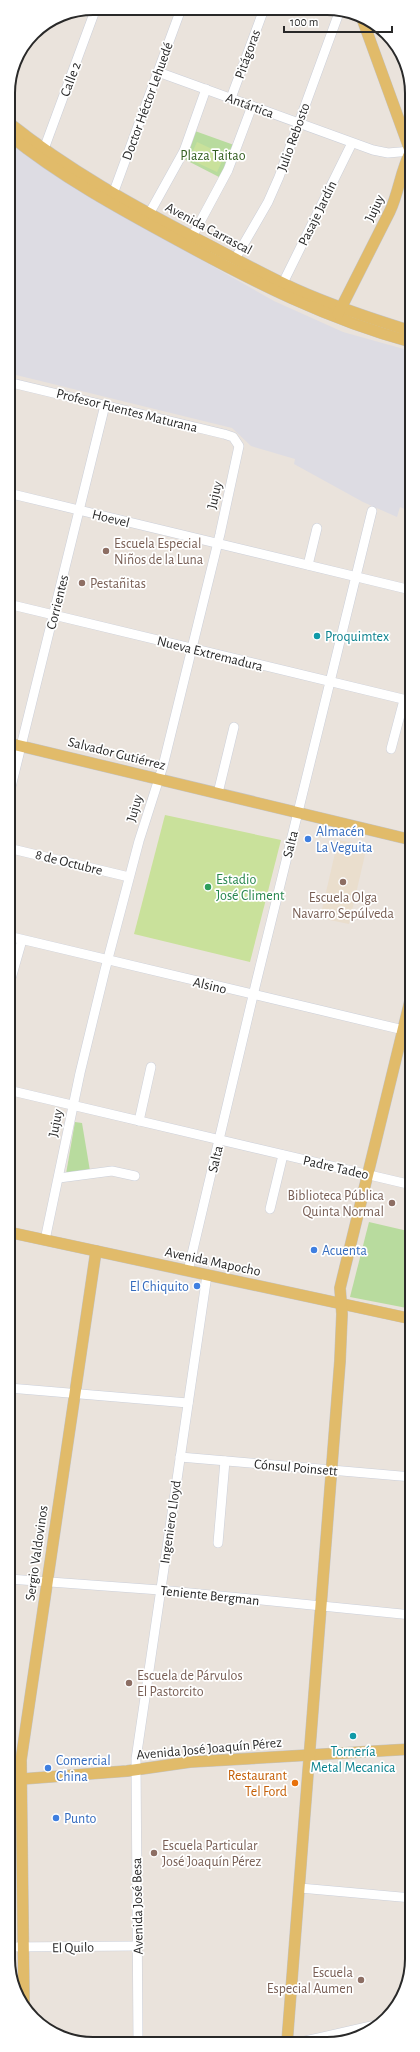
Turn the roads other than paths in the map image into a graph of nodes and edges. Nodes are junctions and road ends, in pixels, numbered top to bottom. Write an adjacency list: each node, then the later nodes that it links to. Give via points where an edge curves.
1 (93, 15): 15 (street, Calle 2)
2 (179, 15): 6 (street, Doctor Héctor Lehuedé)
3 (262, 15): 8 (street, Pitágoras)
4 (338, 16): 10 (street, Julio Rebosto)
5 (364, 24): 12 (main road)
6 (158, 72): 7 (street, Antártica); 18 (street, Doctor Héctor Lehuedé)
7 (206, 89): 8 (street, Antártica); 19 (street, via 184,151)
8 (231, 98): 9 (street, Antártica)
9 (252, 106): 10 (street, Antártica); 20 (street, via 228,170)
10 (299, 123): 14 (street, Antártica); 21 (street, Julio Rebosto, via 273,190)
11 (15, 127): 15 (main road, Avenida Carrascal)
12 (405, 136)
13 (15, 139): 23 (main road, Avenida Carrascal, via 60,173 116,207 252,281)
14 (352, 143): 16 (street, Antártica, via 382,152); 22 (street, Pasaje Jardín)
15 (44, 149): 18 (main road, Avenida Carrascal)
16 (405, 152)
17 (405, 162): 23 (main road, Jujuy, via 399,189 390,211)
18 (113, 194): 19 (main road, Avenida Carrascal)
19 (149, 214): 20 (main road, Avenida Carrascal)
20 (192, 236): 21 (main road, Avenida Carrascal)
21 (235, 259): 22 (main road, Avenida Carrascal)
22 (283, 283): 23 (main road, Avenida Carrascal)
23 (338, 313): 24 (main road, Avenida Carrascal); 25 (main road, Avenida Carrascal)
24 (405, 330)
25 (405, 340)
26 (15, 384): 27 (street, Profesor Fuentes Maturana)
27 (105, 405): 28 (street, Profesor Fuentes Maturana, via 234,437); 30 (street, Corrientes)
28 (239, 446): 33 (street, Jujuy)
29 (15, 495): 30 (street, Hoevel)
30 (80, 510): 33 (street, Hoevel); 38 (street, Corrientes)
31 (372, 511): 35 (street, Salta)
32 (317, 528): 34 (street)
33 (218, 543): 34 (street, Hoevel); 39 (street, Jujuy)
34 (308, 565): 35 (street, Hoevel)
35 (356, 577): 36 (street, Hoevel); 40 (street, Salta)
36 (405, 589)
37 (15, 606): 38 (street, Nueva Extremadura)
38 (54, 615): 39 (street, Nueva Extremadura); 45 (street, Corrientes)
39 (192, 649): 40 (street, Nueva Extremadura); 48 (street, Jujuy)
40 (330, 682): 41 (street, Nueva Extremadura); 50 (street, Salta)
41 (405, 700)
42 (405, 709): 46 (street)
43 (234, 727): 49 (street)
44 (15, 744): 45 (main road, Salvador Gutiérrez)
45 (22, 746): 47 (street, Corrientes); 48 (main road, Salvador Gutiérrez)
46 (391, 749)
47 (15, 772)
48 (158, 779): 49 (main road, Salvador Gutiérrez); 53 (street, Jujuy)
49 (218, 793): 50 (main road, Salvador Gutiérrez)
50 (298, 812): 51 (main road, Salvador Gutiérrez); 58 (street, Salta)
51 (405, 838)
52 (15, 850): 53 (street, 8 de Octubre)
53 (129, 877): 56 (street, Jujuy)
54 (15, 938): 55 (street, Alsino)
55 (22, 940): 56 (street, Alsino); 57 (street)
56 (107, 961): 58 (street, Alsino); 63 (street, Jujuy)
57 (15, 964)
58 (253, 995): 59 (street, Alsino); 65 (street, Salta)
59 (405, 1031)
60 (405, 1038): 67 (main road)
61 (152, 1067): 64 (street)
62 (15, 1092): 63 (street, Padre Tadeo)
63 (73, 1106): 64 (street, Padre Tadeo); 69 (street, Jujuy)
64 (139, 1122): 65 (street, Padre Tadeo)
65 (219, 1140): 66 (street, Padre Tadeo); 75 (street, Salta)
66 (283, 1155): 67 (street, Padre Tadeo); 71 (street, Padre Tadeo)
67 (367, 1175): 70 (street, Padre Tadeo); 77 (main road, via 341,1281)
68 (136, 1176): 69 (street, via 112,1171)
69 (58, 1178): 73 (street, Jujuy)
70 (405, 1183)
71 (270, 1209)
72 (15, 1234): 73 (main road, Avenida Mapocho)
73 (45, 1240): 74 (main road, Avenida Mapocho)
74 (96, 1251): 75 (main road, Avenida Mapocho); 80 (main road, Sergio Valdovinos)
75 (188, 1271): 76 (main road, Avenida Mapocho)
76 (207, 1275): 77 (main road, Avenida Mapocho); 81 (street, Ingeniero Lloyd)
77 (341, 1305): 78 (main road, Avenida Mapocho); 84 (main road, via 340,1361)
78 (405, 1319)
79 (15, 1389): 80 (street)
80 (75, 1394): 81 (street); 88 (main road, Sergio Valdovinos)
81 (188, 1403): 82 (street, Ingeniero Lloyd)
82 (180, 1457): 83 (street, Cónsul Poinsett); 89 (street, Ingeniero Lloyd)
83 (225, 1461): 84 (street, Cónsul Poinsett); 86 (street)
84 (332, 1471): 85 (street, Cónsul Poinsett); 90 (main road)
85 (405, 1477)
86 (218, 1543)
87 (15, 1579): 88 (street, Teniente Bergman)
88 (47, 1581): 89 (street, Teniente Bergman); 96 (main road, Sergio Valdovinos, via 24,1734)
89 (160, 1590): 90 (street, Teniente Bergman); 94 (street, Ingeniero Lloyd)
90 (322, 1606): 91 (street, Teniente Bergman); 93 (main road)
91 (405, 1614)
92 (405, 1749): 93 (main road, Avenida José Joaquín Pérez)
93 (310, 1754): 94 (main road, Avenida José Joaquín Pérez, via 190,1762); 97 (main road)
94 (136, 1770): 96 (main road, Avenida José Joaquín Pérez); 99 (street, Avenida José Besa)
95 (15, 1779): 96 (main road, Avenida José Joaquín Pérez)
96 (20, 1779): 101 (main road, Sergio Valdovinos)
97 (300, 1888): 98 (street); 105 (main road)
98 (405, 1897)
99 (137, 1946): 101 (street, El Quilo); 104 (street, Avenida José Besa)
100 (15, 1947): 101 (street, El Quilo)
101 (23, 1947): 102 (main road, Sergio Valdovinos)
102 (24, 1994)
103 (365, 2027): 106 (street)
104 (138, 2037)
105 (288, 2037)
106 (323, 2037)

